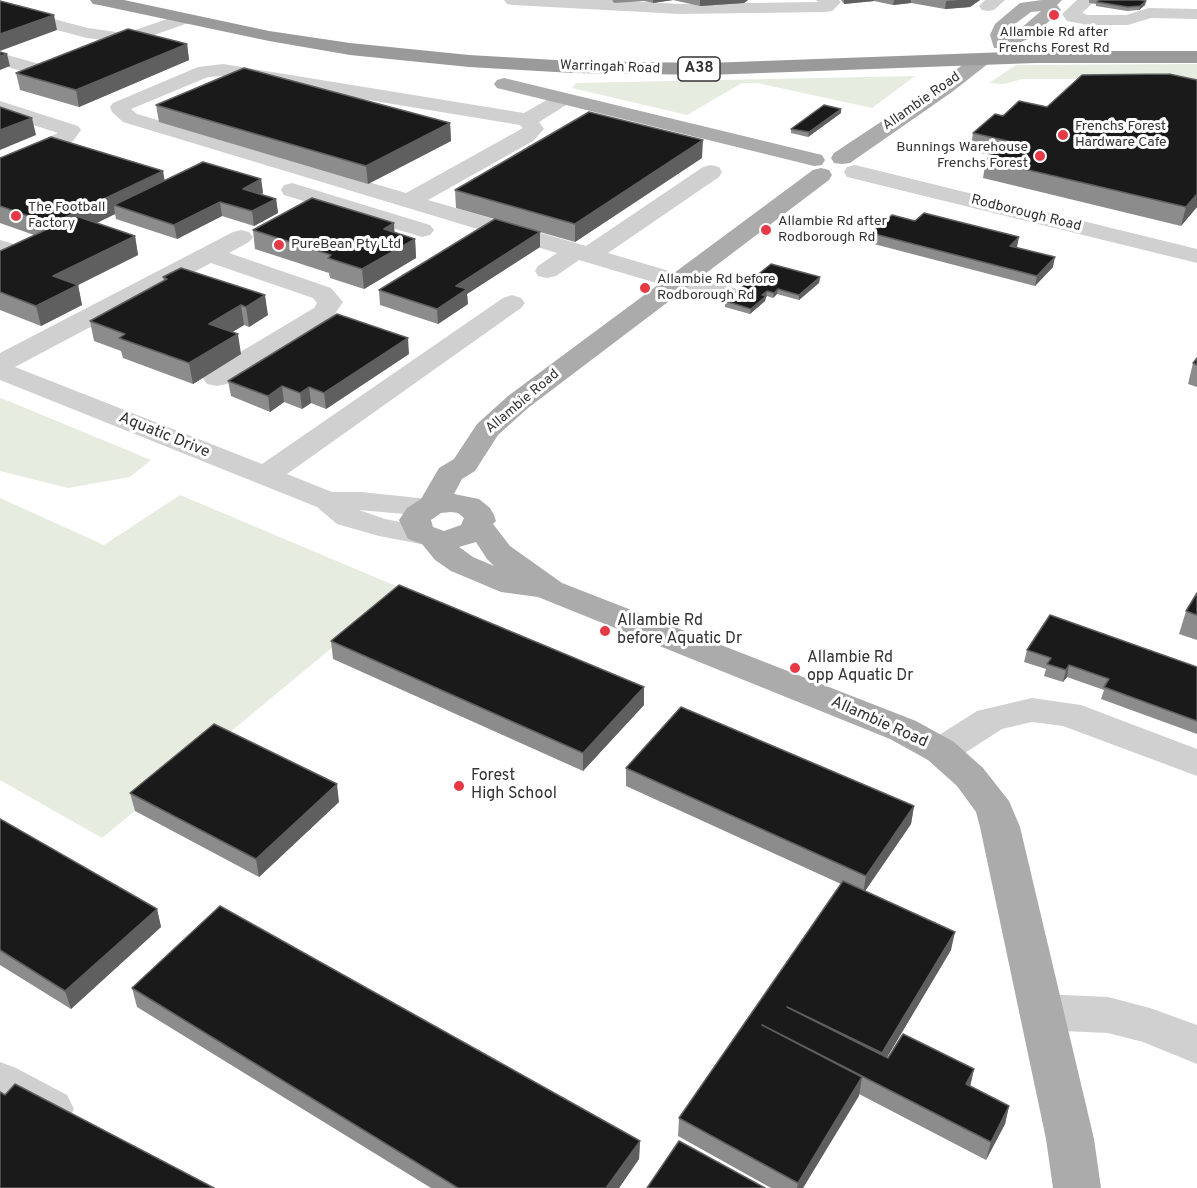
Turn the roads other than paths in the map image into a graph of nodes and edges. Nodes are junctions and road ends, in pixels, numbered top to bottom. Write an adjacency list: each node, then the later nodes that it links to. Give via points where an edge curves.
1 (99, 0): 11 (highway, Warringah Road / A38)
2 (159, 0): 14 (highway, Warringah Road / A38, via 379,39 504,50 709,56)
3 (513, 0): 7 (street, via 680,9)
4 (825, 0): 7 (street, via 832,2 826,6)
5 (1087, 0): 8 (street, via 1071,14 1073,17 1128,20)
6 (1050, 3): 14 (main road, via 1026,7 1013,16 1001,28)
7 (768, 4)
8 (1154, 6): 10 (street)
9 (0, 10): 12 (street, via 87,33)
10 (1197, 14)
11 (182, 19): 12 (street); 18 (highway, Warringah Road / A38, via 350,49)
12 (134, 36): 16 (street, via 44,71)
13 (1197, 42): 14 (highway, Warringah Road / A38)
14 (1001, 44): 17 (highway, Allambie Road)
15 (1197, 57): 17 (highway, Warringah Road / A38)
16 (0, 59)
17 (982, 59): 18 (highway, Warringah Road / A38, via 708,69); 23 (main road, Allambie Road)
18 (469, 61): 19 (highway, via 477,75)
19 (504, 84): 20 (main road)
20 (564, 98): 22 (street); 24 (main road)
21 (0, 107): 25 (street, via 71,130 66,137)
22 (527, 120): 26 (street, via 223,70 205,71 120,107 129,118); 28 (street, via 534,129 526,137)
23 (849, 165): 24 (main road, via 837,177); 36 (street, Rodborough Road)
24 (818, 167): 38 (main road, Allambie Road)
25 (0, 168)
26 (297, 168): 28 (street); 29 (street, via 280,186)
27 (711, 172): 34 (street)
28 (401, 199): 29 (street); 34 (street)
29 (365, 212): 30 (street)
30 (422, 230)
31 (241, 237): 35 (street)
32 (0, 247): 33 (street, via 6,249)
33 (0, 252)
34 (582, 253): 37 (street); 38 (street)
35 (209, 254): 41 (street); 43 (street, via 322,293 330,302 323,313)
36 (1197, 256)
37 (548, 271)
38 (680, 280): 39 (street); 44 (main road, Allambie Road, via 518,402 487,430)
39 (728, 294)
40 (512, 303): 45 (street)
41 (0, 364)
42 (0, 370): 45 (street, Aquatic Drive)
43 (217, 378)
44 (465, 465): 46 (main road, via 471,474); 47 (main road, Allambie Road, via 450,474)
45 (264, 477): 47 (street, Aquatic Drive, via 328,501 348,517 379,527)
46 (473, 517): 47 (main road, via 464,536 444,540); 48 (main road, Allambie Road, via 498,552)
47 (430, 522): 48 (main road, Allambie Road, via 446,554 513,585)
48 (550, 590): 49 (main road, Allambie Road, via 903,730)
49 (941, 751): 50 (street, via 990,720 1032,710 1068,714); 51 (main road, Allambie Road, via 977,785 995,811)
50 (1197, 763)
51 (1041, 1012): 52 (street, via 1108,1015); 55 (main road, Allambie Road)
52 (1197, 1045)
53 (0, 1082): 54 (street)
54 (92, 1130)
55 (1077, 1188)

